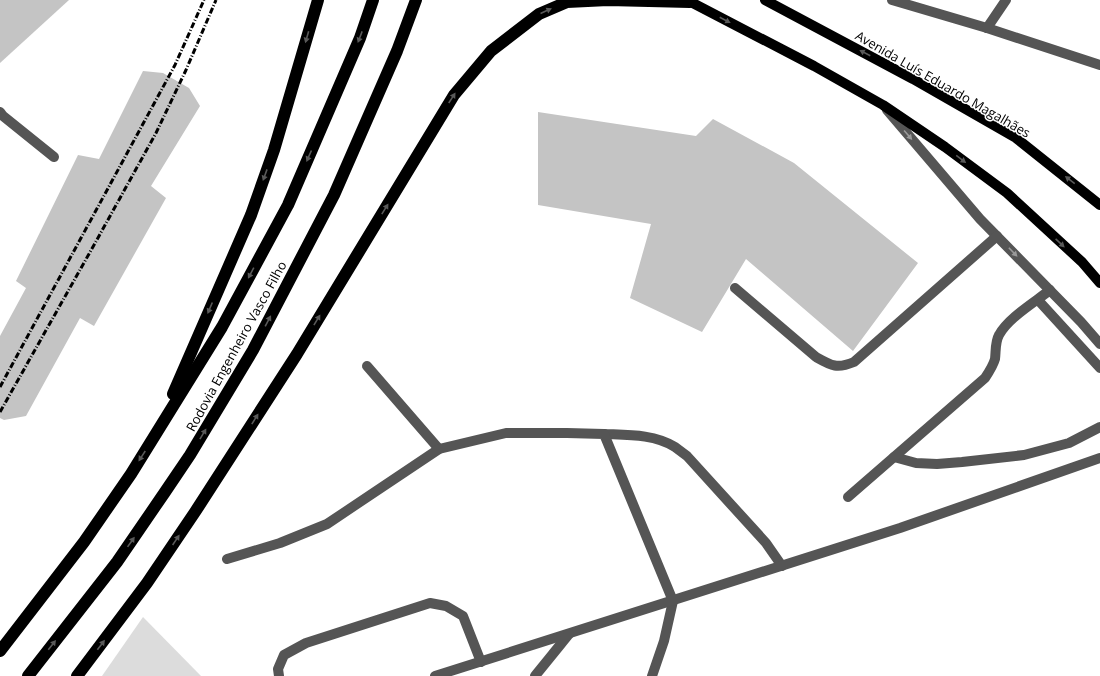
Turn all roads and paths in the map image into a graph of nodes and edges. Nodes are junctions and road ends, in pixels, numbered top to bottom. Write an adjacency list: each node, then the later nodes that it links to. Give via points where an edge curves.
1 (318, 0): 23 (highway, one-way to 23, via 274,150 251,216)
2 (373, 0): 23 (highway, Rodovia Engenheiro Vasco Filho, one-way to 23, via 360,38 288,205 222,327)
3 (416, 0): 35 (highway, Rodovia Engenheiro Vasco Filho, one-way to 3, via 118,562 190,455 253,350 334,195 397,51)
4 (765, 0): 13 (main road, Avenida Luís Eduardo Magalhães, one-way to 4, via 1016,138 913,79)
5 (892, 0): 8 (street)
6 (1006, 0): 8 (street)
7 (689, 1): 10 (main road, one-way to 10); 36 (highway, one-way to 7, via 147,583 195,512 301,347 454,95 491,51 539,14 567,2)
8 (987, 28): 9 (street)
9 (1100, 65)
10 (883, 105): 14 (street, one-way to 14); 15 (main road, one-way to 15, via 945,147 1007,194 1082,262)
11 (1, 116): 12 (street)
12 (54, 157)
13 (1100, 205)
14 (997, 236): 16 (street, via 854,362 842,367 816,357); 17 (street, one-way to 17)
15 (1100, 283)
16 (735, 288)
17 (1050, 290): 18 (street); 19 (street)
18 (1038, 300): 21 (street); 26 (street, via 1007,325 999,335 995,358 985,378)
19 (1100, 344)
20 (367, 366): 25 (street)
21 (1100, 368)
22 (1100, 427): 26 (street, via 1069,443 1024,455 937,464 916,463)
23 (156, 434): 33 (highway, Rodovia Engenheiro Vasco Filho, one-way to 33, via 84,542)
24 (604, 434): 25 (street, via 506,433); 30 (street, via 644,436 674,446 687,456 766,543); 31 (street)
25 (439, 449): 29 (street, via 327,524)
26 (894, 457): 28 (street)
27 (1100, 458): 30 (street)
28 (848, 497)
29 (227, 560)
30 (782, 566): 31 (street)
31 (673, 601): 32 (street); 40 (street, via 664,641)
32 (569, 634): 34 (street); 39 (street)
33 (0, 651)
34 (481, 662): 37 (street, via 463,616 446,606 430,602 306,643 284,655 278,669); 38 (street)
35 (28, 676)
36 (77, 676)
37 (279, 676)
38 (436, 676)
39 (535, 676)
40 (652, 676)

